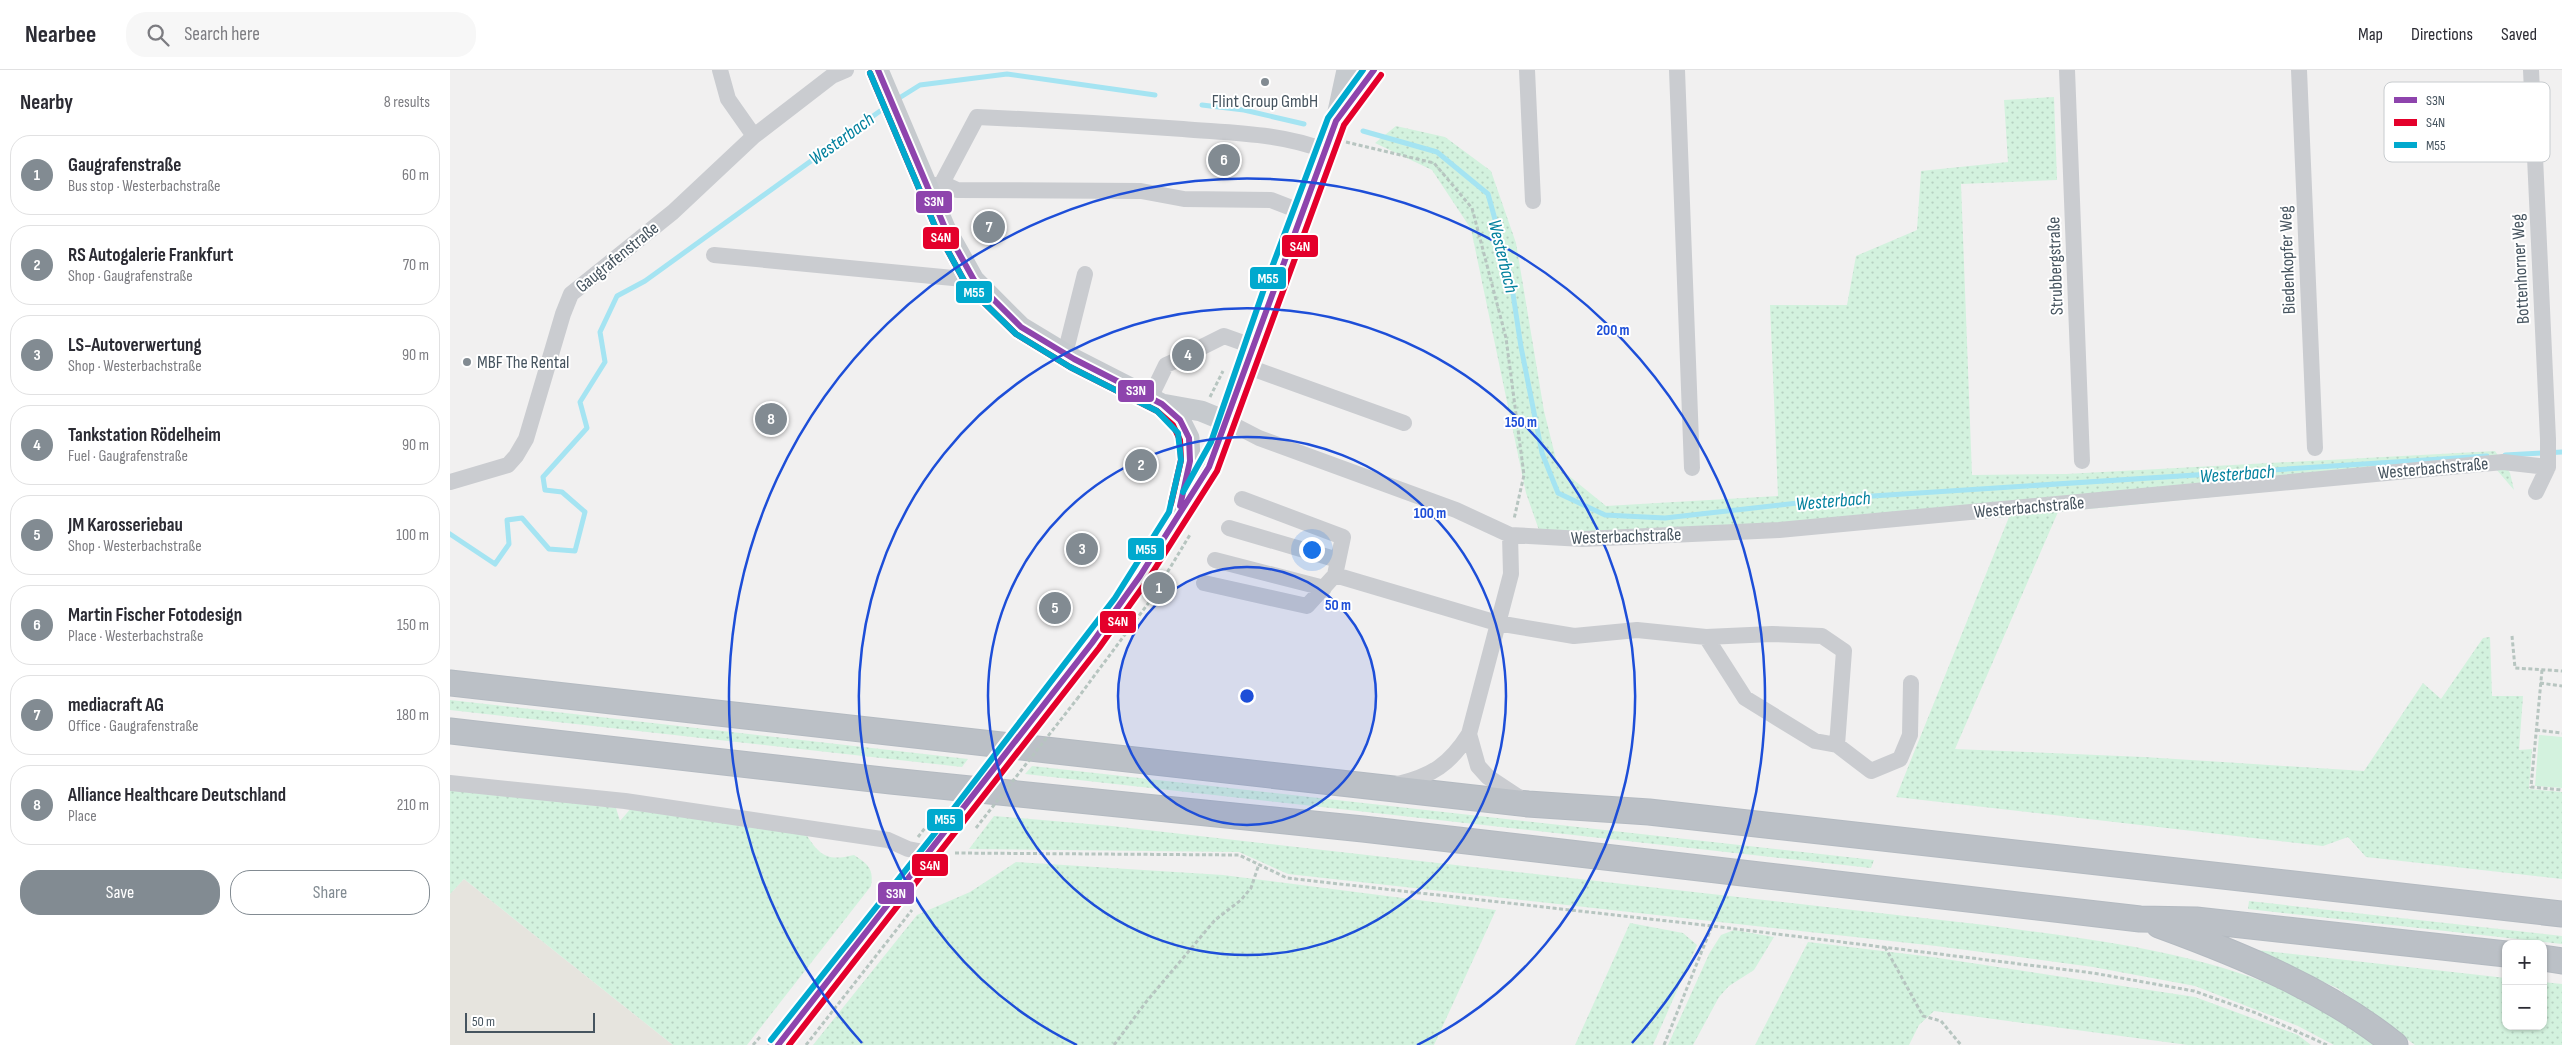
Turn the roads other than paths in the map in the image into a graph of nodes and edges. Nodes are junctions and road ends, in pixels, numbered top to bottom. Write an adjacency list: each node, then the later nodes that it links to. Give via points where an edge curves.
1 (720, 70): 11 (street, via 728,99)
2 (846, 70): 11 (street, Gaugrafenstraße, via 832,76)
3 (878, 70): 14 (main road)
4 (1347, 70): 10 (main road)
5 (1374, 70): 10 (street)
6 (1527, 70): 15 (street)
7 (1677, 70): 30 (street)
8 (2067, 70): 28 (street, Strubbergstraße)
9 (2299, 70): 27 (street, Biedenkopfer Weg)
10 (1336, 121): 12 (main road)
11 (754, 136): 31 (street, Gaugrafenstraße, via 673,212 571,294 526,439 516,456 508,465)
12 (1326, 151): 14 (street, via 1307,143 1247,134 978,117); 16 (main road)
13 (2535, 162): 29 (street, Bottenhorner Weg)
14 (935, 185): 16 (street, via 957,190 1141,191 1184,199 1271,200); 19 (main road, via 945,228)
15 (1533, 201)
16 (1302, 212): 22 (main road)
17 (714, 255): 19 (street)
18 (1085, 274): 21 (street)
19 (974, 280): 21 (main road, via 1021,327)
20 (1200, 348): 22 (street, via 1224,336)
21 (1066, 354): 24 (main road)
22 (1249, 356): 25 (main road); 26 (street)
23 (1175, 361): 24 (street, via 1166,365)
24 (1156, 401): 25 (main road, via 1201,411); 34 (main road, via 1180,420 1189,438 1190,461)
25 (1228, 422): 34 (main road, via 1210,467); 36 (street, Westerbachstraße, via 1259,438 1456,510)
26 (1404, 423)
27 (2315, 448)
28 (2082, 461)
29 (2548, 464): 32 (street); 36 (street, Westerbachstraße, via 2493,463 1779,530 1583,539)
30 (1692, 468)
31 (450, 482)
32 (2536, 492)
33 (1242, 499): 38 (street, via 1343,537)
34 (1177, 515): 51 (main road, bridge, via 1122,603)
35 (1229, 528): 38 (street)
36 (1510, 535): 41 (street, via 1511,574)
37 (1215, 560): 40 (street)
38 (1336, 567): 40 (street); 41 (street)
39 (1204, 583): 40 (street, via 1307,606)
40 (1324, 588)
41 (1497, 623): 42 (street, via 1574,636 1637,630); 46 (street)
42 (1706, 637): 47 (street, via 1745,698 1815,741); 47 (street, via 1822,636 1844,650)
43 (450, 683): 49 (highway)
44 (1911, 683): 47 (street, via 1910,735 1900,759 1871,771)
45 (450, 731): 53 (highway, via 1363,830)
46 (1469, 734): 49 (street, via 1457,753 1437,770 1417,780); 50 (street, via 1478,766 1488,778)
47 (1837, 744)
48 (450, 783): 51 (street, via 625,802 869,837 888,840 908,849)
49 (1384, 787): 50 (highway)
50 (1528, 804): 52 (highway, via 1649,812)
51 (936, 845): 57 (main road)
52 (2562, 914)
53 (2140, 919): 54 (highway, via 2196,920); 58 (highway, via 2189,936 2292,981 2332,1002)
54 (2502, 954)
55 (2547, 958): 56 (highway)
56 (2562, 960)
57 (778, 1045)
58 (2395, 1045)

